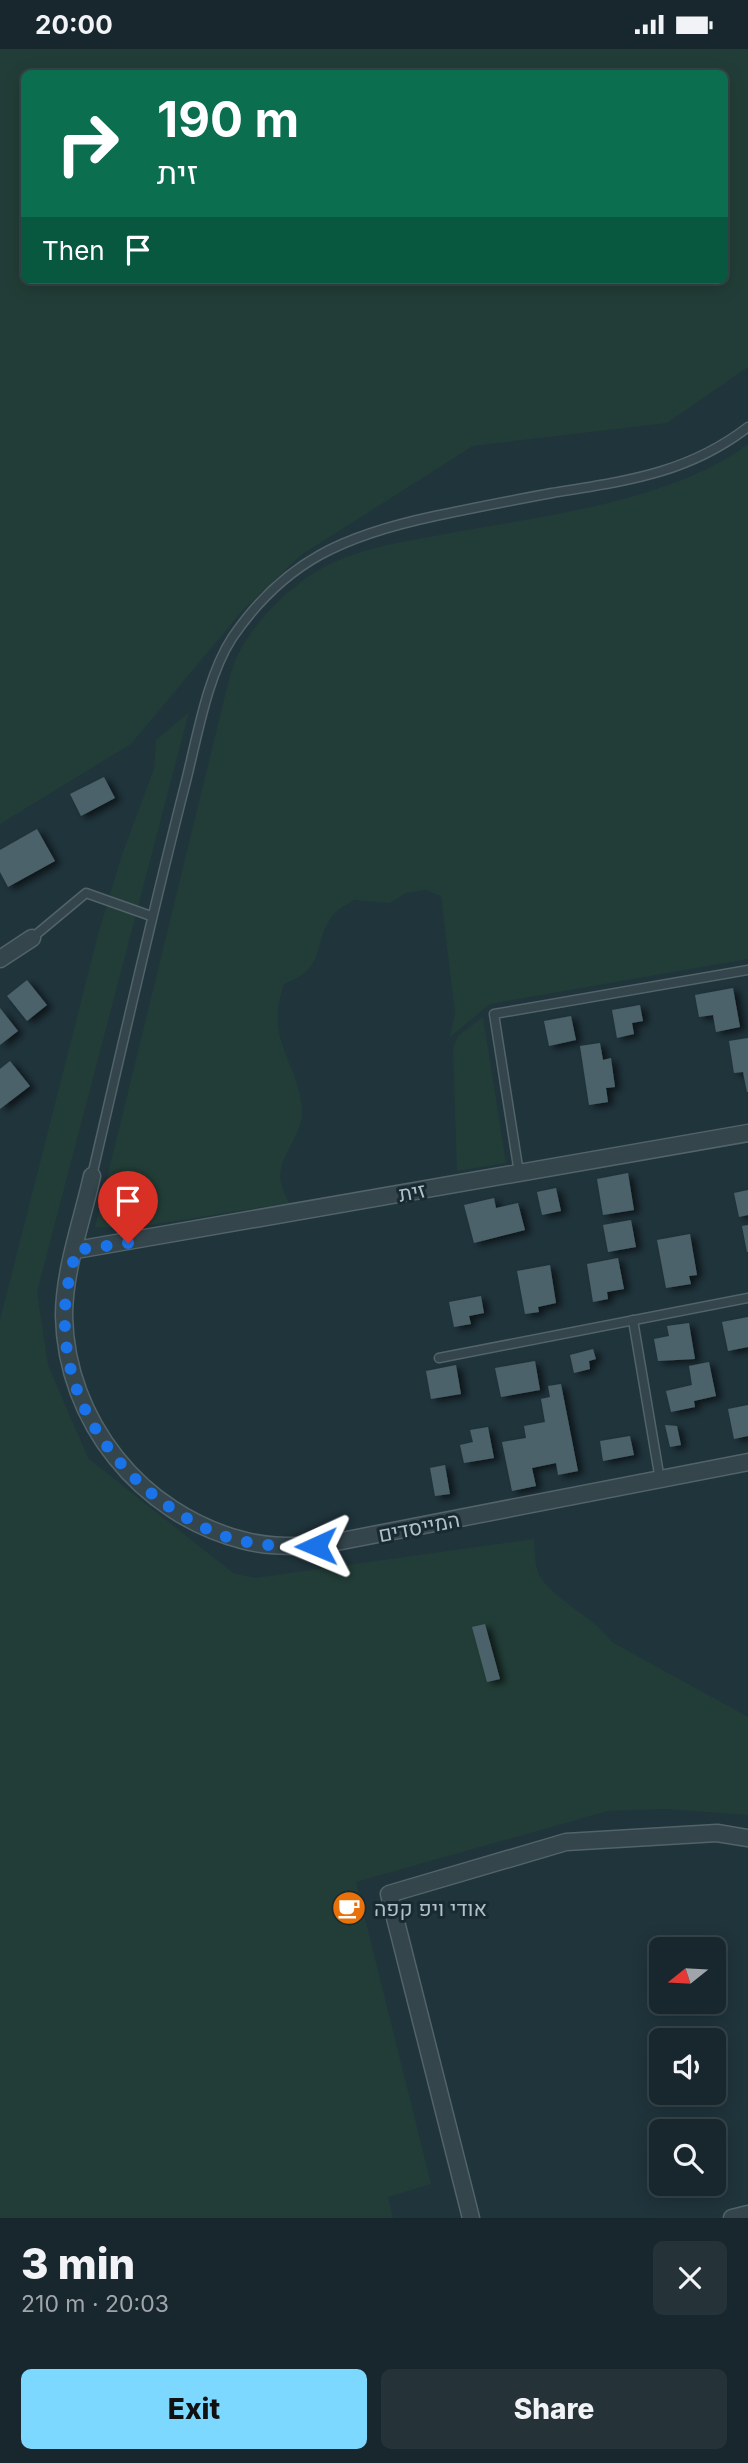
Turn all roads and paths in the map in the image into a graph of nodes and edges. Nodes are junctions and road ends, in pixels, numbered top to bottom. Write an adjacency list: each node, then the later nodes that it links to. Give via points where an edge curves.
1 (748, 427): 2 (lane, via 717,449 664,472 389,526 321,552 294,571 248,619 223,656)
2 (151, 916): 3 (lane, via 86,893); 8 (lane)
3 (32, 937): 4 (street)
4 (0, 959)
5 (748, 969): 7 (lane, via 494,1014)
6 (748, 1133): 7 (street, זית)
7 (519, 1174): 9 (street, זית)
8 (92, 1176): 9 (street, המייסדים)
9 (76, 1250): 14 (street, המייסדים, via 64,1314 70,1367 83,1406 107,1447 132,1477 212,1531 276,1547 316,1546)
10 (748, 1298): 11 (lane)
11 (633, 1320): 12 (lane); 14 (lane)
12 (439, 1358)
13 (748, 1462): 14 (street, המייסדים)
14 (660, 1480)
15 (748, 1838): 17 (street, via 717,1833 566,1842 389,1894)
16 (748, 2214): 18 (street)
17 (471, 2218)
18 (732, 2218)

